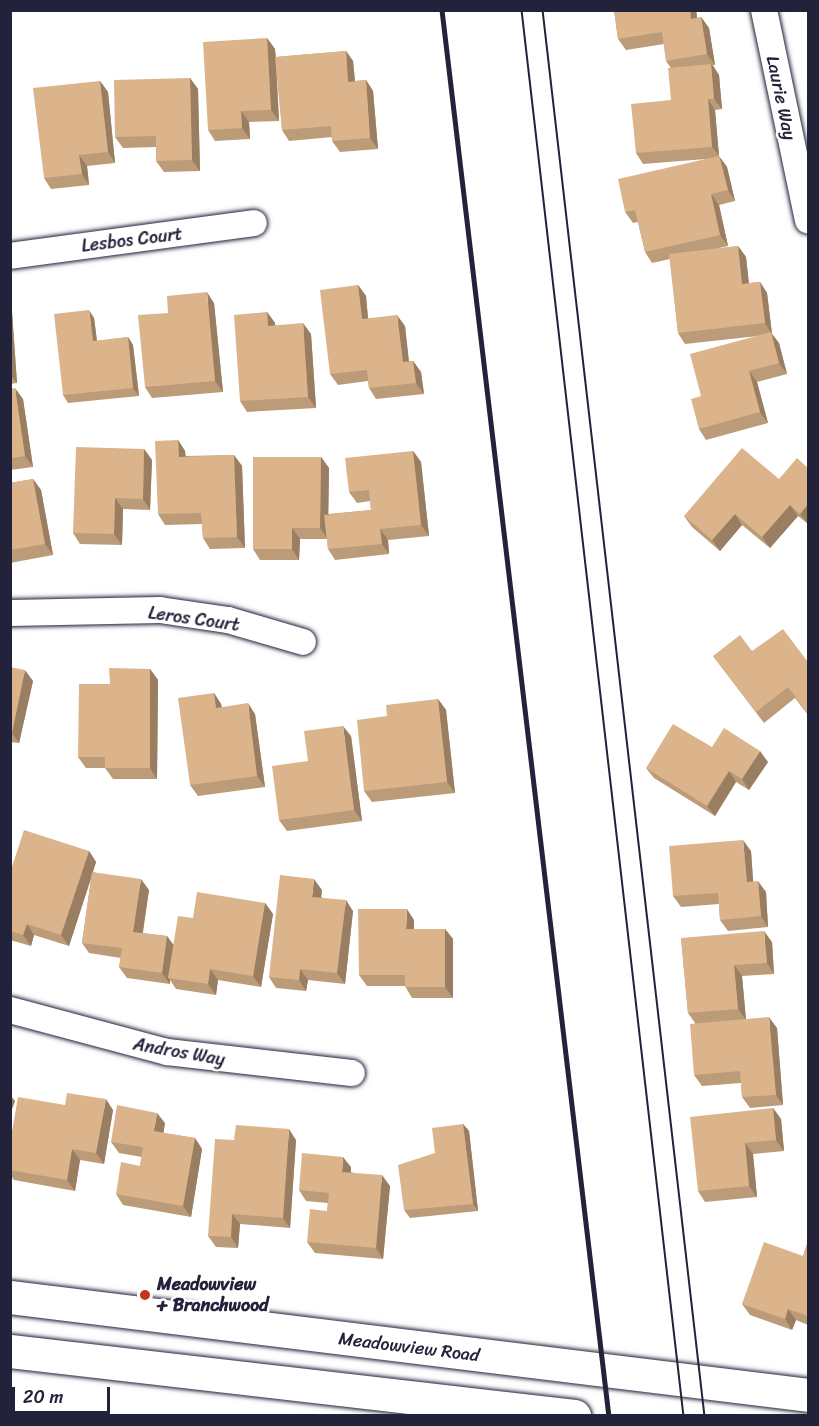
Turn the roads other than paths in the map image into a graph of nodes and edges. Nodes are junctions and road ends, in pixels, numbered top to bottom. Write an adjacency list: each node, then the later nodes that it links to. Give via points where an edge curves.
1 (764, 10): 2 (street, Laurie Way)
2 (808, 220)
3 (254, 224): 4 (street, Lesbos Court)
4 (10, 256)
5 (10, 613): 6 (street, Leros Court, via 160,610 228,620)
6 (303, 642)
7 (10, 1010): 8 (street, Andros Way, via 167,1052)
8 (352, 1072)
9 (10, 1298): 11 (main road, Meadowview Road)
10 (10, 1351): 12 (main road)
11 (808, 1395)
12 (574, 1416)

